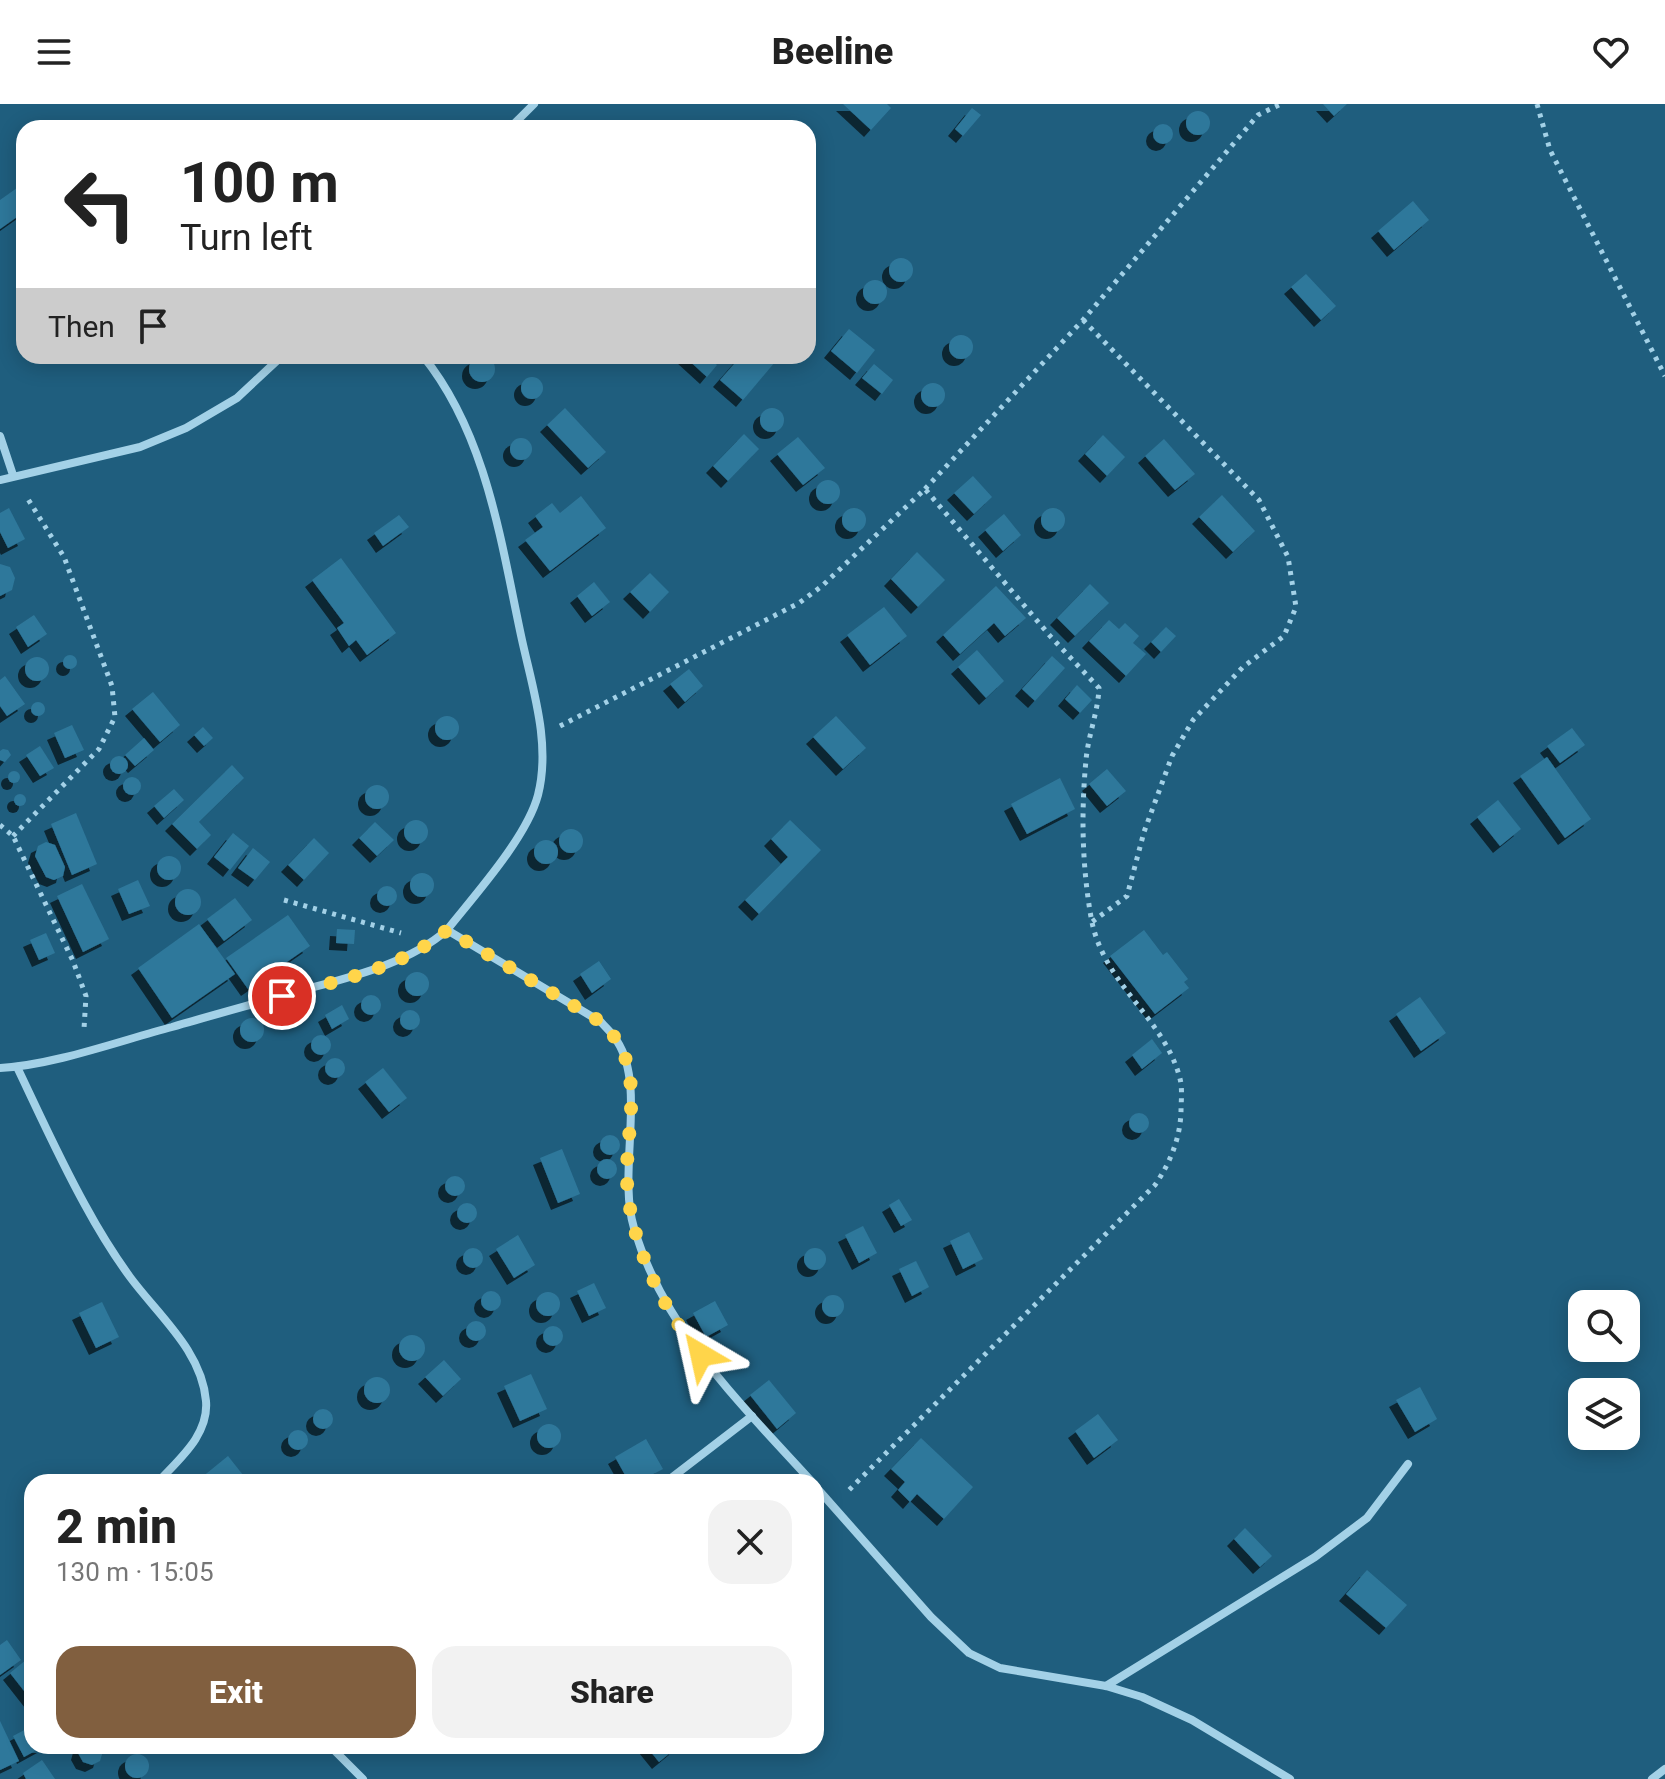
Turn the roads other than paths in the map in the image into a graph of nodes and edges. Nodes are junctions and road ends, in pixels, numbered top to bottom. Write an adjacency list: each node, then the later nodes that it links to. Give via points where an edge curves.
1 (534, 104): 2 (street)
2 (518, 120)
3 (273, 364): 6 (street, via 237,398 186,428 114,455)
4 (428, 364): 8 (street, via 455,406 495,511 542,735 542,778 533,811)
5 (0, 436): 6 (street)
6 (13, 475): 7 (street)
7 (0, 480)
8 (447, 930): 9 (street, via 378,967); 11 (street, via 601,1022 618,1042 630,1088 627,1181 632,1225 659,1291 687,1338)
9 (17, 1067): 10 (street); 13 (street, via 85,1205 129,1276 187,1347 201,1379 207,1402 202,1429)
10 (0, 1068)
11 (752, 1416): 14 (street); 15 (street)
12 (1408, 1464): 17 (street, via 1367,1518 1315,1557)
13 (165, 1474)
14 (676, 1474)
15 (805, 1474)
16 (824, 1496): 17 (street, via 969,1653 1000,1668)
17 (1106, 1686): 21 (street, via 1192,1720)
18 (338, 1754): 20 (street)
19 (1665, 1769): 22 (street)
20 (363, 1779)
21 (1290, 1779)
22 (1652, 1779)

